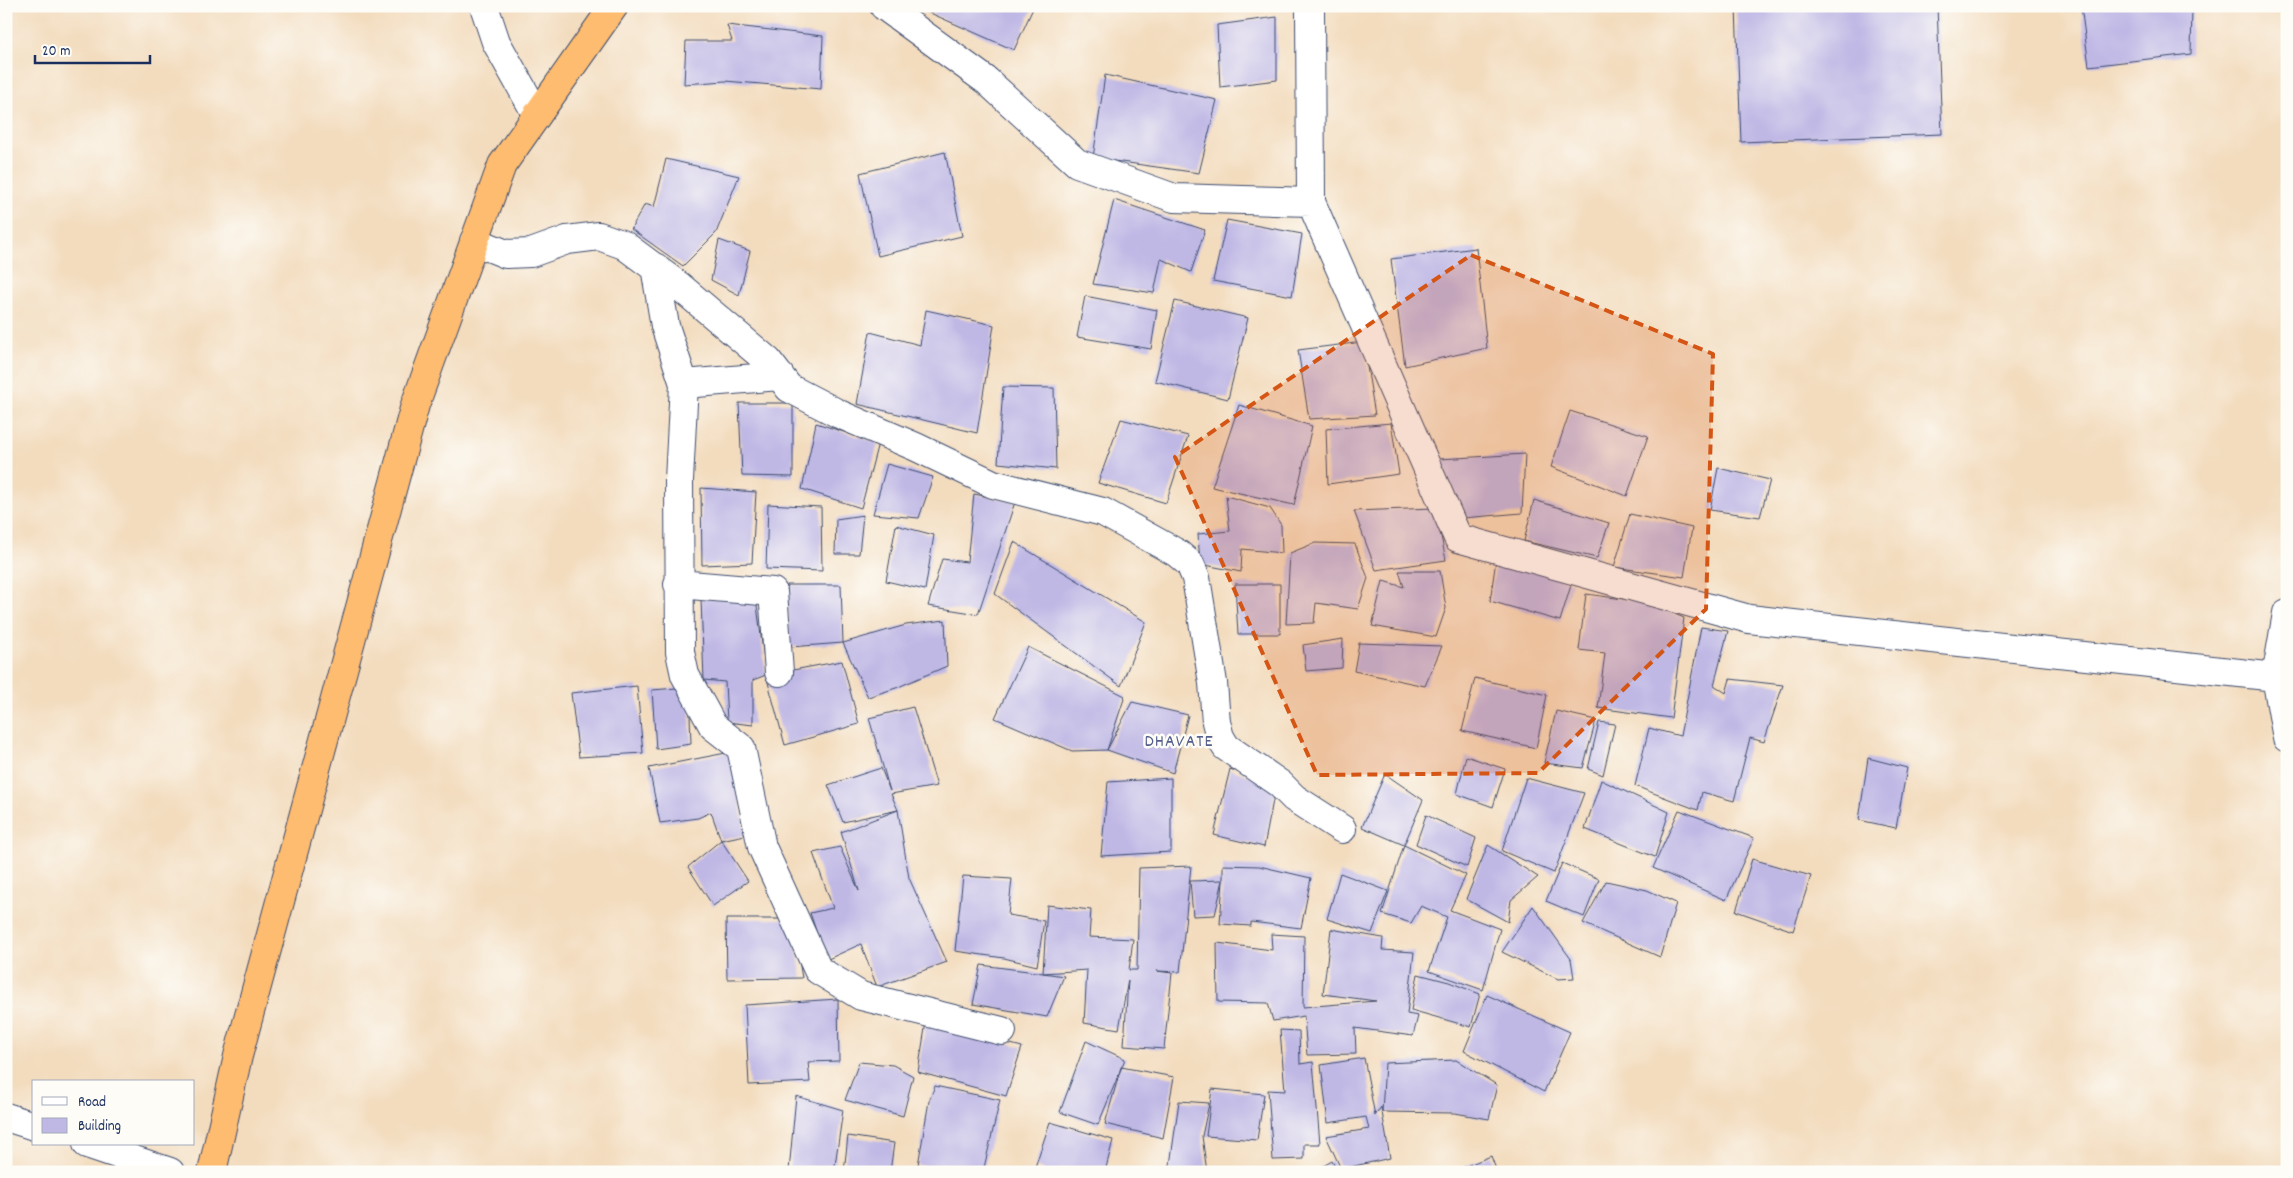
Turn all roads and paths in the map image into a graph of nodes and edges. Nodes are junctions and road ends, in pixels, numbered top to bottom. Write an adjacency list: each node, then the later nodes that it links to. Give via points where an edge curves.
1 (484, 6): 5 (street, via 496,42)
2 (614, 6): 5 (highway)
3 (884, 6): 6 (street, via 987,81 1077,163 1174,198)
4 (1310, 6): 6 (street)
5 (537, 116): 7 (highway, via 502,165)
6 (1311, 202): 14 (street, via 1458,538 1749,619)
7 (474, 241): 8 (street, via 506,254 531,253 566,240 600,236 624,245); 22 (highway, via 415,406 238,1056)
8 (655, 268): 9 (street, via 768,361); 10 (street, via 665,326)
9 (780, 376): 10 (street); 16 (street, via 789,388 839,414 994,484 1103,512 1177,553 1190,564 1196,578 1220,737 1226,747)
10 (684, 384): 11 (street, via 678,480)
11 (678, 584): 13 (street, via 773,592); 17 (street, via 680,652 685,675 713,726 741,748 762,847 818,970 861,996)
12 (2287, 613): 14 (street)
13 (779, 672)
14 (2276, 677): 15 (street)
15 (2287, 738)
16 (1342, 829)
17 (1002, 1031)
18 (6, 1117): 19 (street)
19 (32, 1125)
20 (93, 1146): 21 (street)
21 (170, 1172)
22 (212, 1172)

